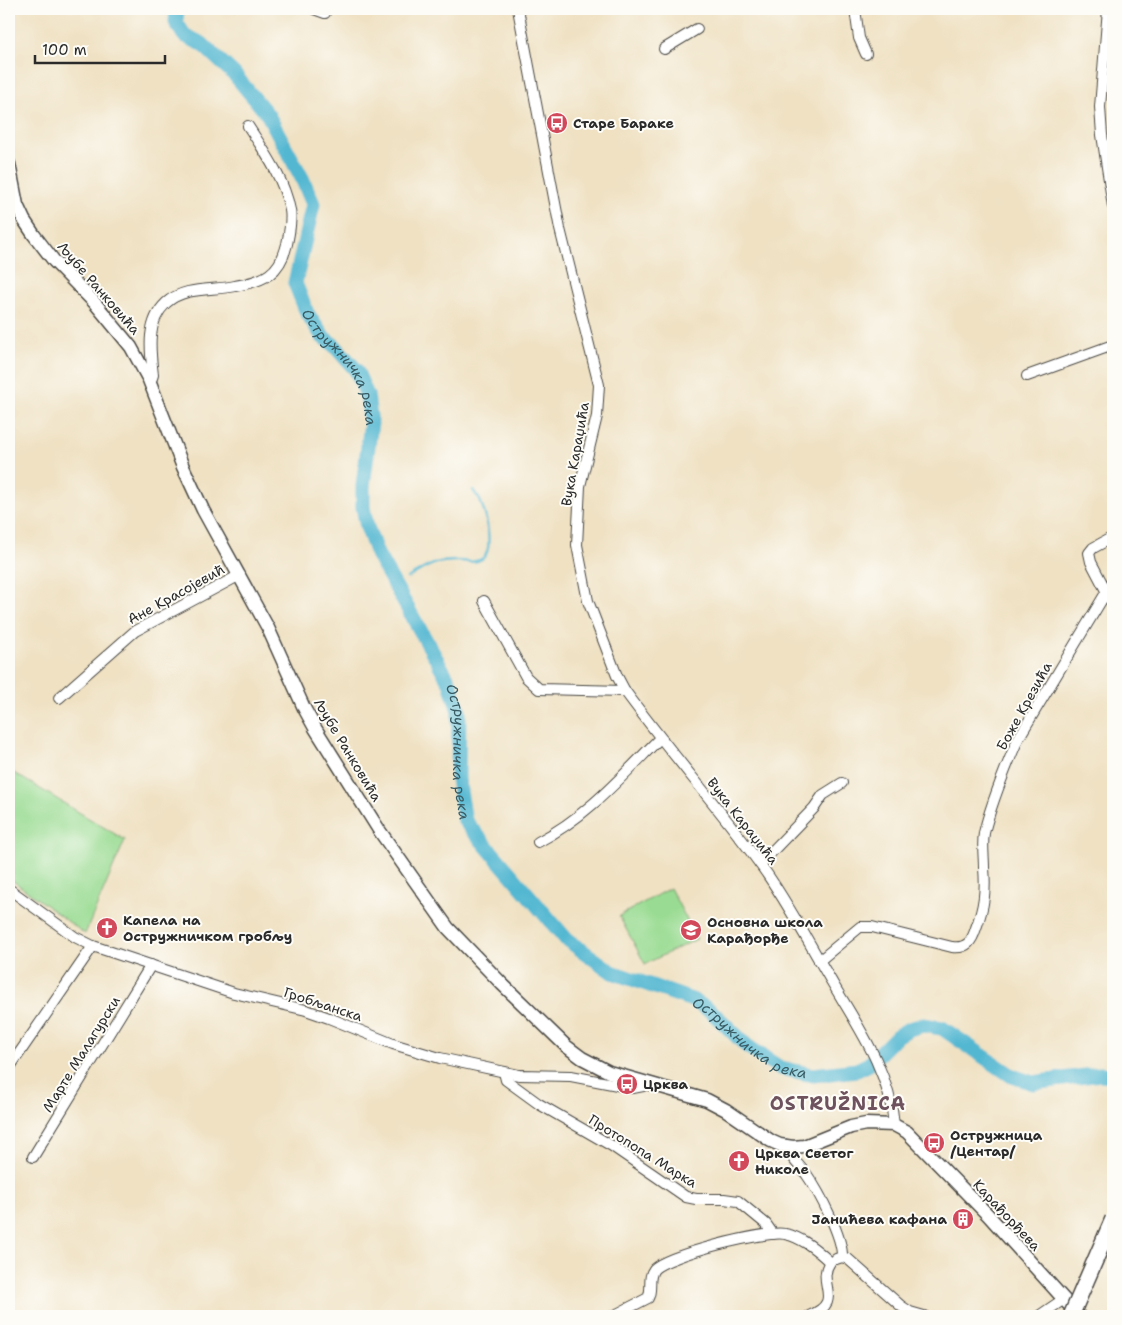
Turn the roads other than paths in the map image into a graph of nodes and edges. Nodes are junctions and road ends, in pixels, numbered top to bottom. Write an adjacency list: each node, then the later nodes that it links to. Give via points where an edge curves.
1 (314, 9): 5 (street)
2 (518, 9): 21 (street, Вука Караџића, via 560,229 600,385 597,416 580,486 578,554 588,601 616,676)
3 (855, 9): 8 (street, via 858,32)
4 (1108, 9): 12 (street, via 1100,107)
5 (325, 13)
6 (697, 29): 7 (street)
7 (664, 49)
8 (866, 54)
9 (248, 126): 15 (street, via 271,162 290,212 290,231 282,259 275,272 244,285 185,292 168,302 155,319 150,339 153,375)
10 (9, 164): 11 (street, Љубе Ранковића)
11 (13, 206): 15 (street, Љубе Ранковића, via 54,262 94,302 131,347)
12 (1113, 206)
13 (1113, 345): 14 (street)
14 (1027, 376)
15 (149, 380): 17 (street, Љубе Ранковића, via 203,510)
16 (1113, 537): 18 (street, via 1089,553)
17 (240, 575): 22 (street, Ане Красојевић, via 135,631); 33 (street, Љубе Ранковића, via 315,728 379,830 448,928 576,1054 609,1072)
18 (1107, 591): 20 (street); 29 (street, Боже Крезића, via 1018,739 1008,763 985,831 984,908 969,943 963,947 952,947 872,927 860,927)
19 (484, 601): 21 (street, via 526,677 539,689)
20 (1113, 604)
21 (625, 691): 23 (street, Вука Караџића)
22 (59, 698)
23 (660, 738): 25 (street, via 600,800); 26 (street, Вука Караџића)
24 (842, 783): 26 (street, via 823,795)
25 (538, 842)
26 (760, 864): 29 (street, Вука Караџића, via 791,910)
27 (9, 889): 28 (street, Гробљанска, via 75,937)
28 (93, 946): 30 (street, Гробљанска); 31 (street)
29 (819, 961): 34 (street, Вука Караџића, via 879,1066)
30 (152, 965): 32 (street, Гробљанска, via 234,993 306,1010 393,1044); 36 (street, Марте Малагурски)
31 (9, 1068)
32 (504, 1072): 33 (street, Гробљанска, via 528,1076 571,1076 632,1088); 38 (street, Протопопа Марка, via 506,1080 539,1104 612,1146 686,1197 738,1201 746,1205)
33 (646, 1082): 35 (street, Љубе Ранковића, via 707,1100 771,1141)
34 (894, 1125): 35 (street, via 851,1127 804,1146); 41 (street, Карађорђева, via 911,1135)
35 (788, 1147): 39 (street, via 825,1207 840,1241)
36 (33, 1158)
37 (1113, 1219): 46 (main road, bridge)
38 (773, 1234): 40 (street, via 795,1237); 42 (street, via 724,1243 665,1262 650,1277 651,1293 648,1298)
39 (842, 1257): 40 (street); 44 (street, via 901,1306)
40 (830, 1262): 43 (street, via 826,1274 829,1299 818,1313)
41 (1064, 1299): 45 (street); 47 (street, Карађорђева)
42 (613, 1316)
43 (809, 1316)
44 (924, 1316)
45 (1039, 1316)
46 (1071, 1316)
47 (1079, 1316)

